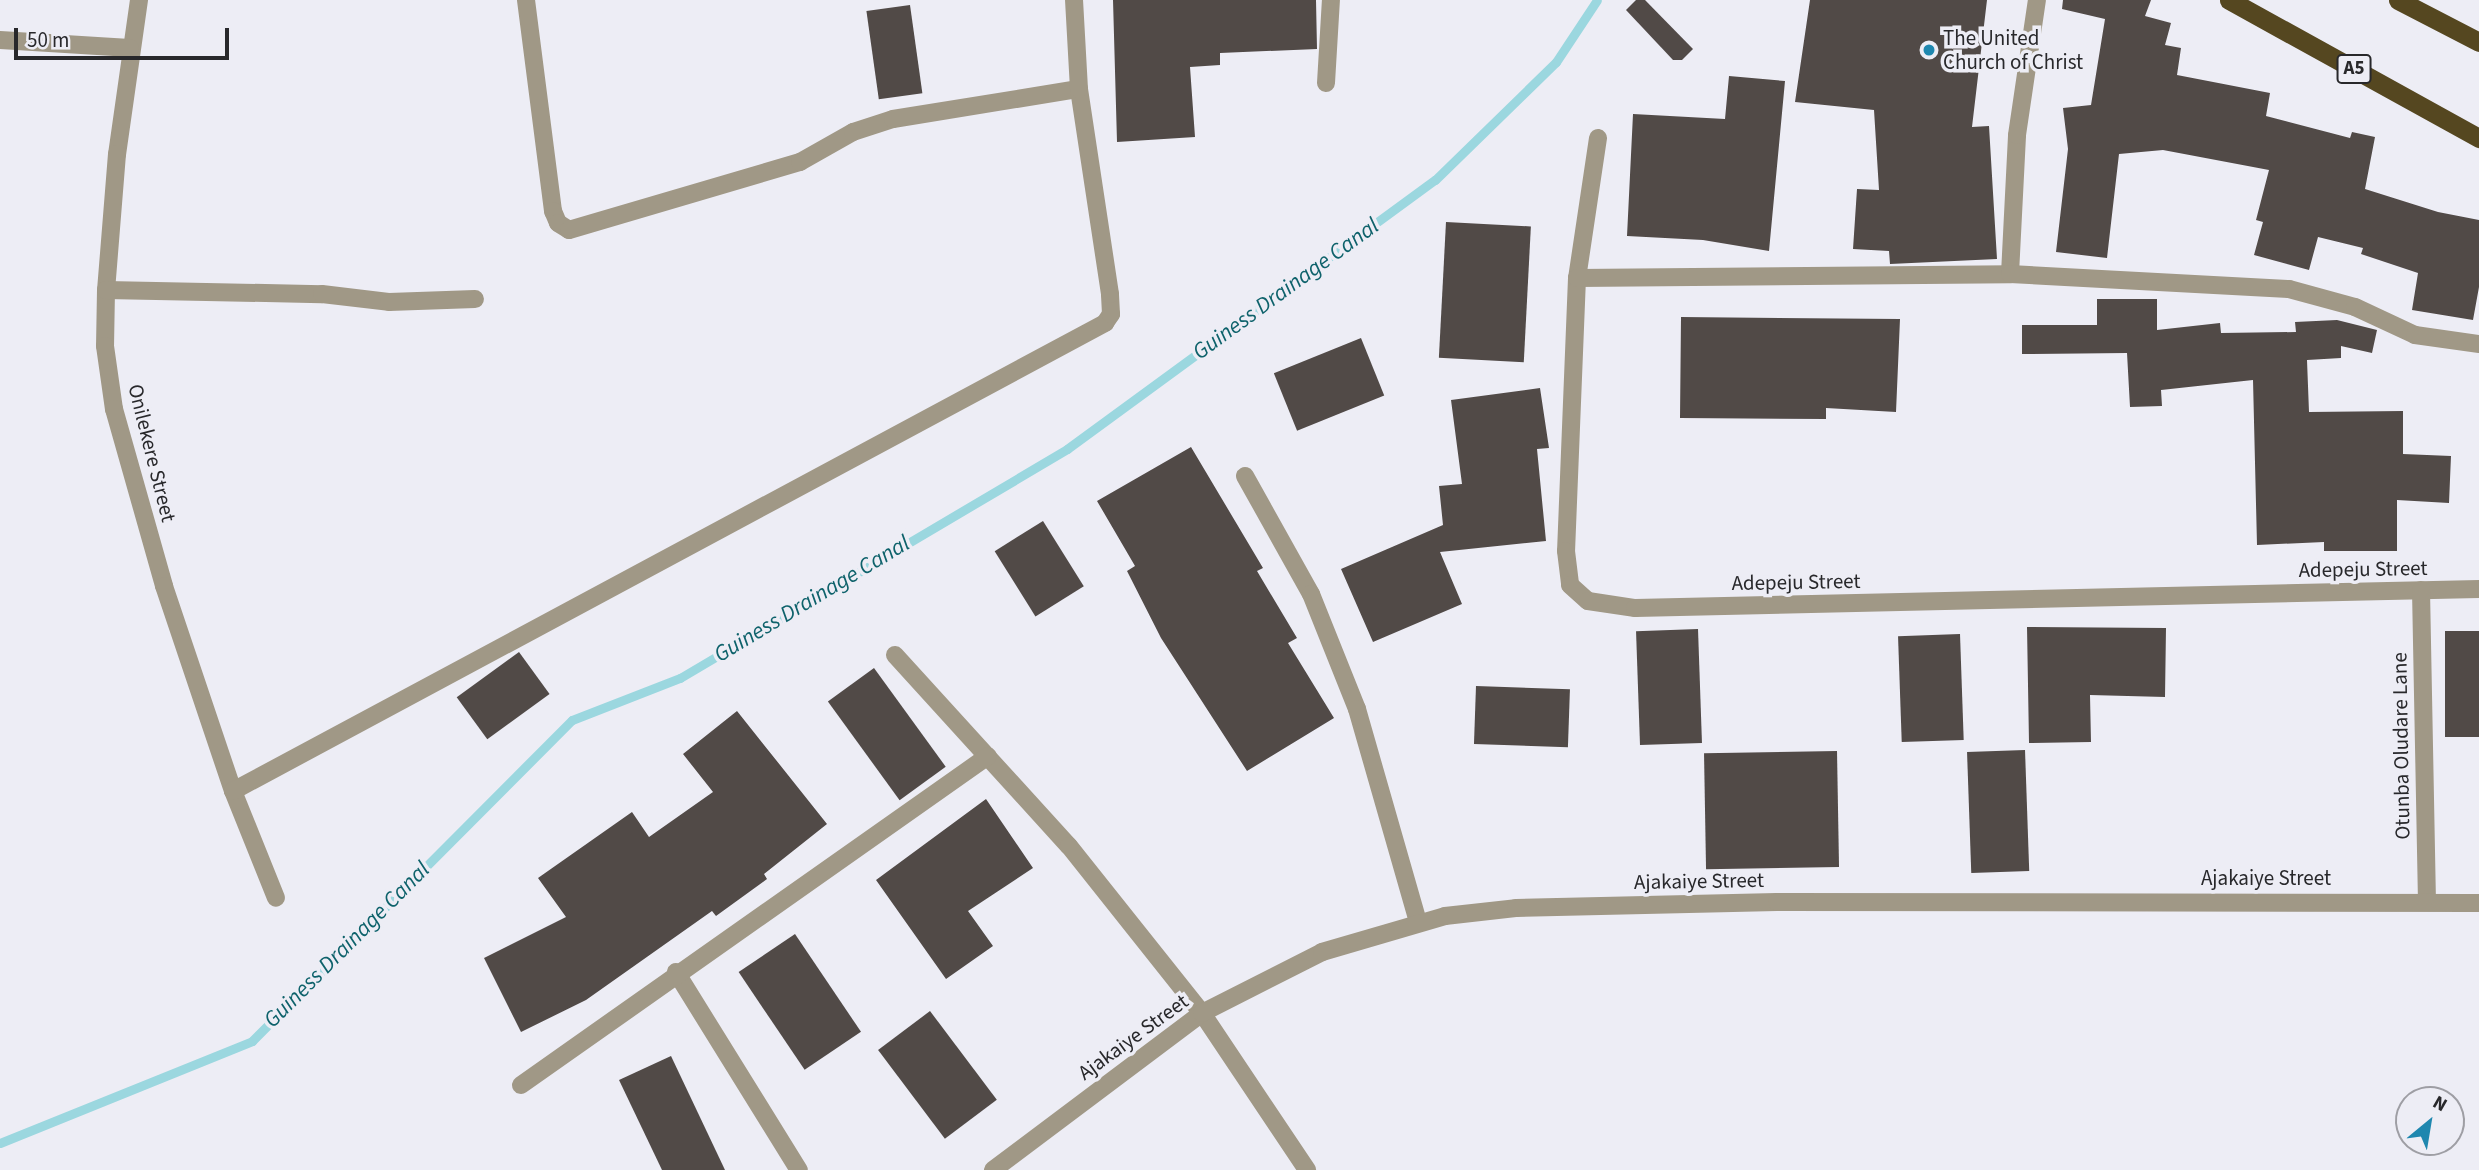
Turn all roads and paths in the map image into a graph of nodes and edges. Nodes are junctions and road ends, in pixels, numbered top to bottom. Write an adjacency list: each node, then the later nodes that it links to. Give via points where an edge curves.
1 (139, 0): 10 (street, Onilekere Street)
2 (526, 0): 12 (street, via 553,211 558,223 569,230 800,162 853,132 893,119)
3 (1074, 0): 12 (street)
4 (1331, 0): 11 (street)
5 (2038, 0): 15 (street, via 2017,135)
6 (2229, 0): 14 (highway, A5)
7 (2398, 0): 9 (highway)
8 (0, 40): 10 (street)
9 (2479, 42)
10 (130, 48): 17 (street, Onilekere Street)
11 (1326, 83)
12 (1079, 89): 25 (street, via 1110,294 1111,314 1105,323)
13 (1598, 138): 16 (street, Adepeju Street)
14 (2479, 138)
15 (2010, 274): 16 (street); 19 (street, via 2290,289 2355,307 2415,335)
16 (1577, 278): 22 (street, Adepeju Street, via 1566,551 1570,585 1588,601 1634,608)
17 (106, 290): 18 (street, via 322,294 389,302); 25 (street, Onilekere Street, via 105,346 114,410 164,586)
18 (475, 299)
19 (2479, 344)
20 (1245, 476): 29 (street, via 1311,594 1348,686)
21 (2479, 589): 22 (street, Adepeju Street)
22 (2421, 590): 27 (street, Otunba Oludare Lane)
23 (895, 655): 24 (street)
24 (988, 756): 30 (street); 31 (street, via 1069,846)
25 (233, 791): 26 (street, Onilekere Street)
26 (276, 898)
27 (2427, 901): 28 (street, Ajakaiye Street); 29 (street, Ajakaiye Street, via 1777,902 1516,908)
28 (2479, 903)
29 (1418, 922): 31 (street, Ajakaiye Street, via 1322,952)
30 (676, 972): 32 (street); 33 (street)
31 (1202, 1013): 34 (street, Ajakaiye Street); 35 (street)
32 (522, 1086)
33 (799, 1170)
34 (993, 1170)
35 (1307, 1170)

